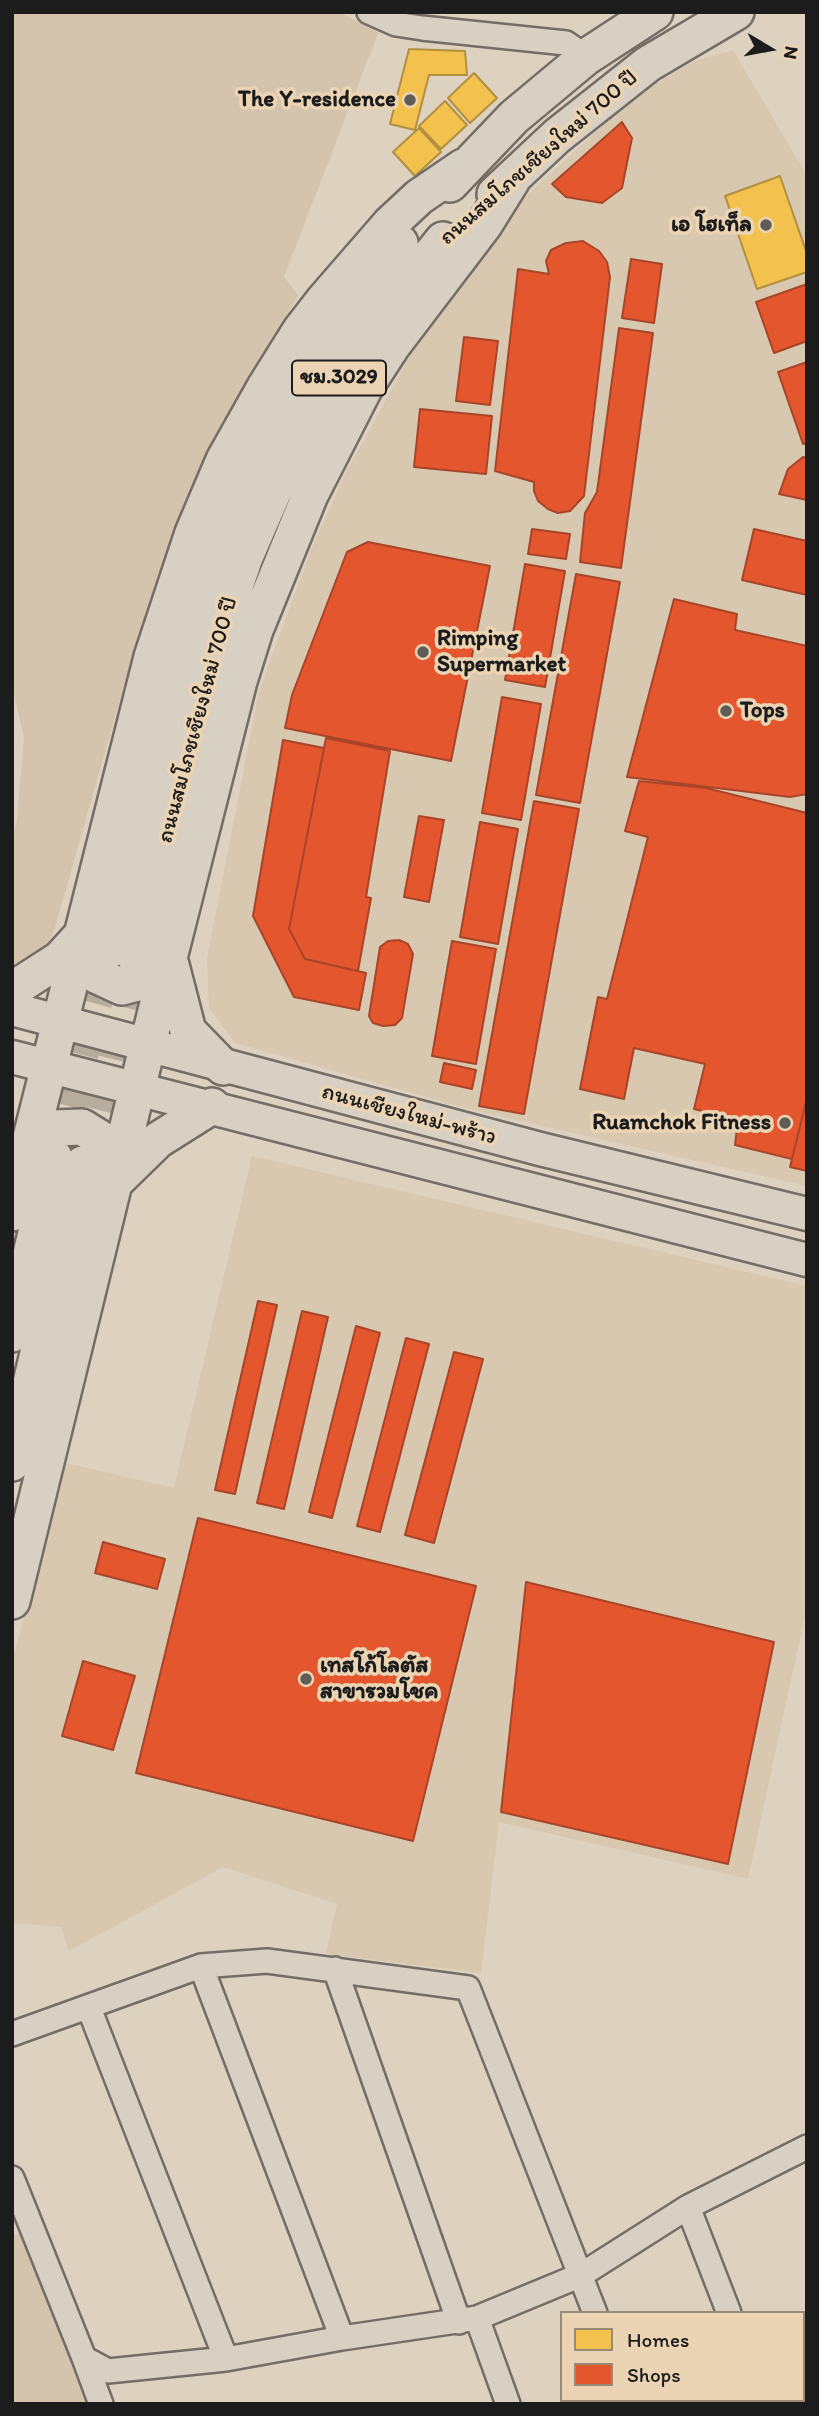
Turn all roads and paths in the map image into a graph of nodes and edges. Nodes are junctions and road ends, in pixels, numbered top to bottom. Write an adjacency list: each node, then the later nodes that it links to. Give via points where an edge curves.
1 (369, 12): 4 (street, via 396,24 566,43)
2 (655, 12): 4 (main road, ถนนสมโภชเชียงใหม่ 700 ปี)
3 (736, 12): 5 (main road, ถนนสมโภชเชียงใหม่ 700 ปี / ชม.3029, via 648,64 557,136)
4 (586, 57): 6 (main road, ถนนสมโภชเชียงใหม่ 700 ปี, via 463,167 390,224 300,331 224,460 169,600)
5 (512, 180): 6 (main road, ถนนสมโภชเชียงใหม่ 700 ปี / ชม.3029, via 455,227 358,347 274,490 241,568); 7 (main road, via 484,225 391,346 310,495 239,681)
6 (108, 948): 7 (main road, via 87,964 96,975 122,986 149,980); 8 (main road, via 60,959); 10 (main road)
7 (169, 958): 11 (main road); 14 (main road, via 188,1031)
8 (12, 990)
9 (12, 1009): 10 (main road, ถนนเชียงใหม่-พร้าว)
10 (59, 1022): 11 (main road, ถนนเชียงใหม่-พร้าว); 13 (main road)
11 (148, 1046): 14 (main road, ถนนเชียงใหม่-พร้าว); 15 (main road)
12 (12, 1057): 13 (main road, ถนนเชียงใหม่-พร้าว)
13 (49, 1066): 15 (main road, ถนนเชียงใหม่-พร้าว); 18 (main road)
14 (223, 1067): 21 (main road, ถนนเชียงใหม่-พร้าว)
15 (139, 1087): 17 (main road, ถนนเชียงใหม่-พร้าว); 19 (main road)
16 (12, 1106): 18 (main road)
17 (212, 1106): 19 (main road, via 159,1140); 22 (main road, ถนนเชียงใหม่-พร้าว)
18 (54, 1160): 19 (main road, via 42,1136 54,1128 82,1127 95,1133 113,1155); 20 (main road); 23 (main road); 24 (main road)
19 (114, 1183): 25 (main road)
20 (12, 1213)
21 (807, 1214)
22 (807, 1260)
23 (12, 1334)
24 (12, 1463)
25 (12, 1601)
26 (201, 1966): 27 (street, via 267,1961); 28 (street); 37 (street)
27 (335, 1969): 33 (street, via 468,1987); 36 (street)
28 (89, 2008): 29 (street); 39 (street)
29 (12, 2034)
30 (807, 2147): 32 (street)
31 (12, 2178): 38 (street)
32 (688, 2207): 33 (street); 35 (street)
33 (581, 2275): 34 (street); 36 (street)
34 (594, 2311)
35 (728, 2311)
36 (468, 2320): 37 (street); 41 (street)
37 (342, 2338): 39 (street)
38 (83, 2358): 39 (street, via 108,2371); 40 (street)
39 (226, 2359)
40 (101, 2404)
41 (508, 2404)

